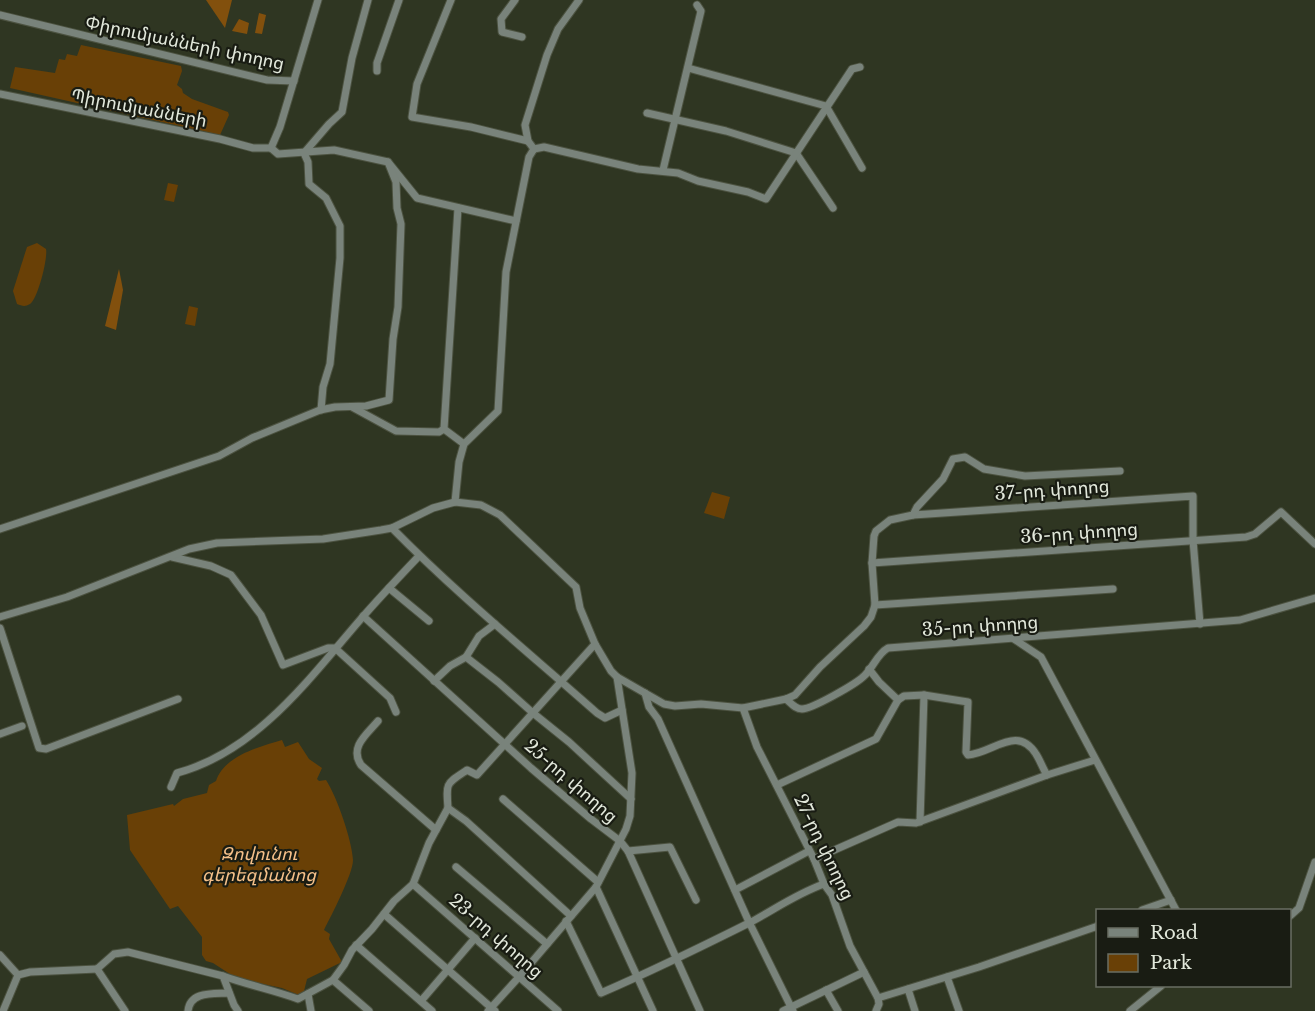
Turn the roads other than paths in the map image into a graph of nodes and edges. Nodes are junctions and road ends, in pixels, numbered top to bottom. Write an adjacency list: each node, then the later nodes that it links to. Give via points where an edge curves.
1 (318, 0): 13 (street)
2 (368, 0): 21 (street, via 342,112)
3 (399, 0): 12 (street, via 376,63)
4 (451, 0): 18 (street, via 417,84 412,117)
5 (515, 0): 9 (street, via 501,19 502,32)
6 (579, 0): 18 (street, via 558,29 547,56 525,125)
7 (697, 5): 11 (street, via 701,11)
8 (0, 15): 13 (street, Փիրումյանների փողոց, via 267,80)
9 (522, 37)
10 (860, 67): 15 (street, via 852,69)
11 (688, 68): 15 (street); 17 (street)
12 (377, 71)
13 (294, 81): 19 (street)
14 (0, 94): 19 (street, Պիրումյանների, via 253,148)
15 (826, 106): 22 (street); 24 (street)
16 (647, 112): 17 (street)
17 (675, 119): 22 (street); 25 (street)
18 (528, 141): 20 (street)
19 (271, 148): 21 (street, Պիրումյանների, via 278,154)
20 (534, 149): 25 (street, via 544,147 638,169); 28 (street)
21 (304, 153): 23 (street, Պիրումյանների, via 334,150); 30 (street, via 309,184 326,198 340,226 330,364)
22 (796, 153): 25 (street, via 766,199); 27 (street)
23 (388, 162): 26 (street, via 417,198); 29 (street, via 396,182 401,224 389,400)
24 (862, 168)
25 (663, 170)
26 (458, 208): 28 (street); 31 (street)
27 (833, 208)
28 (516, 221): 32 (street, via 506,272 498,411)
29 (352, 407): 30 (street); 31 (street, via 396,431)
30 (321, 410): 37 (street, via 219,456)
31 (444, 429): 32 (street)
32 (464, 444): 34 (street)
33 (1120, 471): 35 (street, via 1025,476 984,469 972,460 958,457)
34 (455, 502): 36 (street); 54 (street, via 481,505 500,515 576,587)
35 (913, 515): 38 (street, 37-րդ փողոց, via 1193,496); 42 (street, 37-րդ փողոց, via 890,519 876,531)
36 (392, 528): 40 (street); 41 (street, via 323,539 217,543)
37 (0, 529)
38 (1193, 540): 39 (street, 36-րդ փողոց, via 1246,537 1281,512); 42 (street, 36-րդ փողոց); 51 (street)
39 (1315, 544)
40 (419, 556): 43 (street); 50 (street)
41 (172, 557): 48 (street, via 67,597); 55 (street, via 231,575 261,615 283,665)
42 (872, 563): 46 (street, 37-րդ փողոց)
43 (389, 588): 47 (street); 49 (street)
44 (1113, 589): 46 (street)
45 (1315, 598): 51 (street, 35-րդ փողոց, via 1240,620)
46 (875, 605): 64 (street, via 864,626 795,695)
47 (363, 616): 55 (street); 59 (street, 25-րդ փողոց)
48 (0, 617)
49 (429, 621)
50 (495, 624): 56 (street, via 478,636); 60 (street)
51 (1200, 624): 53 (street, 35-րդ փողոց)
52 (0, 628): 63 (street, via 39,748 66,742)
53 (1014, 639): 57 (street, 35-րդ փողոց, via 888,648); 74 (street, via 1041,657)
54 (595, 644): 58 (street); 60 (street)
55 (336, 648): 68 (street, via 390,698); 77 (street, via 257,731 198,767 177,773)
56 (465, 657): 59 (street); 69 (street)
57 (869, 669): 64 (street, 35-րդ փողոց, via 851,685 809,707 799,709); 65 (street)
58 (617, 677): 61 (street); 67 (street)
59 (434, 681): 73 (street, 25-րդ փողոց)
60 (561, 682): 67 (street, via 605,718); 69 (street)
61 (645, 693): 66 (street, via 675,706); 92 (street)
62 (924, 695): 65 (street); 75 (street, via 968,702 968,755 1019,739 1036,754); 81 (street)
63 (178, 699)
64 (786, 699): 66 (street)
65 (898, 700): 76 (street, via 876,739)
66 (743, 708): 76 (street, 27-րդ փողոց)
67 (622, 710): 79 (street, via 632,773)
68 (396, 712)
69 (533, 713): 73 (street); 79 (street)
70 (378, 721): 82 (street, via 358,747 357,760)
71 (22, 726): 72 (street)
72 (0, 734)
73 (505, 743): 80 (street, via 477,775 467,770 449,782); 83 (street, 25-րդ փողոց, via 581,812)
74 (1095, 760): 75 (street); 94 (street)
75 (1047, 776): 81 (street)
76 (777, 785): 85 (street, 27-րդ փողոց)
77 (171, 787)
78 (503, 799): 90 (street)
79 (631, 799): 83 (street, via 630,816)
80 (448, 808): 82 (street); 99 (street)
81 (920, 822): 86 (street, via 898,822)
82 (436, 830): 89 (street)
83 (620, 841): 84 (street, 25-րդ փողոց); 90 (street)
84 (628, 851): 93 (street, via 670,847); 106 (street, 25-րդ փողոց)
85 (809, 851): 86 (street, 27-րդ փողոց); 92 (street)
86 (814, 859): 91 (street, 27-րդ փողոց)
87 (1315, 862): 98 (street, via 1299,908)
88 (456, 867): 103 (street)
89 (413, 884): 97 (street); 102 (street, 23-րդ փողոց)
90 (597, 884): 99 (street); 114 (street)
91 (824, 884): 100 (street); 109 (street, 27-րդ փողոց)
92 (735, 890): 100 (street)
93 (696, 900)
94 (1171, 900): 95 (street); 96 (street)
95 (1145, 909)
96 (1176, 909)
97 (384, 914): 104 (street); 108 (street)
98 (1291, 915)
99 (569, 918): 103 (street); 114 (street, via 601,993)
100 (749, 922): 106 (street); 123 (street)
101 (1096, 927): 113 (street)
102 (475, 938): 108 (street); 112 (street, 23-րդ փողոց)
103 (547, 944): 112 (street)
104 (356, 945): 115 (street); 122 (street)
105 (0, 955): 110 (street)
106 (676, 959): 114 (street); 134 (street, 25-րդ փողոց)
107 (97, 969): 110 (street); 111 (street, via 114,954 128,952); 126 (street)
108 (449, 970): 122 (street); 124 (street)
109 (864, 972): 118 (street); 121 (street, 27-րդ փողոց)
110 (18, 975): 125 (street)
111 (223, 976): 119 (street); 120 (street, via 298,999)
112 (519, 977): 124 (street); 132 (street, 23-րդ փողոց)
113 (946, 977): 117 (street); 139 (street)
114 (637, 978): 133 (street)
115 (333, 980): 120 (street); 130 (street)
116 (1160, 987): 140 (street)
117 (908, 989): 121 (street); 138 (street)
118 (826, 990): 123 (street); 136 (street)
119 (229, 993): 127 (street, via 194,998); 128 (street)
120 (308, 994): 129 (street)
121 (878, 998): 137 (street)
122 (421, 1001): 131 (street)
123 (792, 1009): 135 (street)
124 (492, 1010)
125 (3, 1011)
126 (125, 1011)
127 (188, 1011)
128 (238, 1011)
129 (311, 1011)
130 (369, 1011)
131 (432, 1011)
132 (558, 1011)
133 (653, 1011)
134 (700, 1011)
135 (783, 1011)
136 (837, 1011)
137 (876, 1011)
138 (915, 1011)
139 (959, 1011)
140 (1130, 1011)

